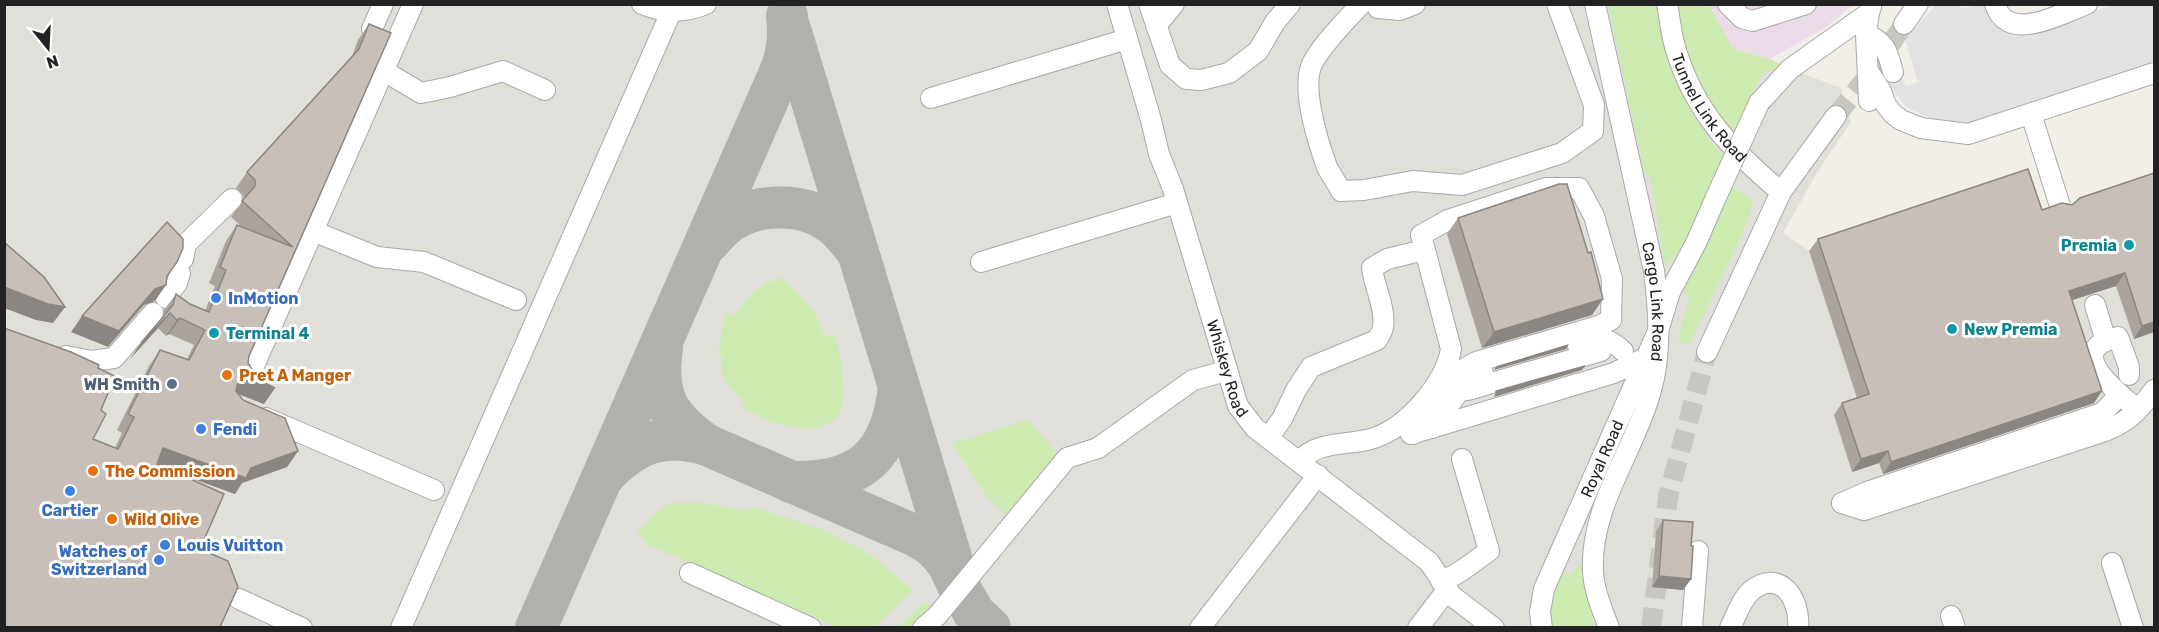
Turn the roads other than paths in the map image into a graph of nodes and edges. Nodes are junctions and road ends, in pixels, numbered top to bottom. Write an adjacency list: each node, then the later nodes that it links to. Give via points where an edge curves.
1 (383, 4): 25 (lane)
2 (413, 4): 28 (lane)
3 (642, 4): 22 (lane)
4 (706, 4): 22 (lane)
5 (1117, 4): 27 (lane, Whiskey Road)
6 (1149, 4): 24 (lane)
7 (1174, 4): 24 (lane)
8 (1290, 4): 24 (lane, via 1258,51 1229,73 1201,80 1186,79 1170,65)
9 (1361, 4): 12 (lane, via 1312,64 1307,91 1328,168 1341,191 1413,181 1462,185 1562,153 1593,131 1594,105)
10 (1376, 4): 11 (lane, via 1378,8 1400,10)
11 (1415, 4)
12 (1557, 4)
13 (1595, 4): 46 (lane, Cargo Link Road, via 1654,271)
14 (1667, 4): 37 (lane, Tunnel Link Road, via 1675,48 1702,111 1751,167)
15 (1728, 4): 16 (lane, via 1742,18 1753,21)
16 (1806, 4)
17 (1918, 4): 23 (lane)
18 (1995, 4): 20 (lane, via 2005,20 2018,25)
19 (2004, 4): 20 (lane, via 2017,14 2029,16)
20 (2083, 6)
21 (1871, 9): 26 (lane); 46 (lane, Royal Road, bridge, via 1790,69 1760,103 1670,292)
22 (671, 12): 70 (lane)
23 (1904, 24)
24 (1156, 26)
25 (372, 29)
26 (1866, 34): 29 (lane); 30 (lane, via 1885,45)
27 (1127, 39): 33 (lane); 39 (lane, Whiskey Road)
28 (384, 71): 32 (lane, via 421,93 503,71); 41 (lane)
29 (1868, 71): 34 (lane); 35 (lane, via 1892,113 1921,128 1968,134)
30 (1893, 72)
31 (2153, 80): 35 (lane)
32 (545, 90)
33 (932, 98)
34 (1869, 101)
35 (2031, 114): 40 (lane)
36 (1836, 116): 37 (lane)
37 (1781, 192): 49 (lane)
38 (232, 199): 48 (lane, via 186,244 177,283 114,358 91,361)
39 (1177, 203): 43 (lane); 51 (lane, Whiskey Road)
40 (2060, 206)
41 (313, 231): 44 (lane, via 377,257 424,262); 53 (lane)
42 (1424, 250): 57 (lane, via 1420,235 1448,220 1546,188 1579,188 1594,216 1612,279 1611,320 1476,362 1460,371 1440,388); 58 (lane, via 1387,259 1372,268 1383,327 1377,340 1311,367); 59 (lane, via 1451,349 1449,361 1405,422 1373,438)
43 (981, 261)
44 (516, 300)
45 (2094, 305): 47 (lane)
46 (1658, 331): 50 (lane, Royal Road)
47 (2106, 341): 52 (lane, via 2118,337); 54 (lane, via 2095,349 2093,358)
48 (49, 351)
49 (1707, 352)
50 (1651, 362): 57 (lane); 57 (lane, via 1623,351 1599,351 1456,394); 76 (lane, Royal Road, via 1544,589); 77 (lane, Cargo Link Road, via 1650,394 1599,519 1593,544 1593,573)
51 (1226, 370): 58 (lane, Whiskey Road, via 1238,406); 72 (lane, via 1193,380 1098,448 1068,458 937,616)
52 (2129, 375): 54 (lane, via 2119,380); 55 (lane, via 2141,376)
53 (249, 377)
54 (2116, 391): 55 (lane); 55 (lane, via 2102,413 1842,503 1864,510 2105,431 2128,420)
55 (2150, 396)
56 (248, 410): 63 (lane)
57 (1422, 431): 59 (lane, via 1367,447 1354,448)
58 (1268, 438): 61 (lane, Whiskey Road)
59 (1344, 442): 61 (lane, via 1306,454)
60 (1462, 459): 67 (lane, via 1489,551)
61 (1300, 462): 62 (lane, Whiskey Road)
62 (1318, 476): 67 (lane, Whiskey Road, via 1429,562); 73 (lane)
63 (434, 490)
64 (1698, 551): 78 (lane)
65 (2112, 563): 81 (lane)
66 (690, 573): 71 (lane)
67 (1444, 586): 74 (lane); 75 (lane, Whiskey Road)
68 (239, 599): 69 (lane)
69 (302, 627)
70 (401, 627)
71 (811, 627)
72 (923, 627)
73 (1200, 627)
74 (1418, 627)
75 (1494, 627)
76 (1542, 627)
77 (1609, 627)
78 (1692, 627)
79 (1730, 627): 80 (lane, via 1748,594 1758,586 1772,583 1791,594 1798,607)
80 (1798, 627)
81 (2133, 627)

